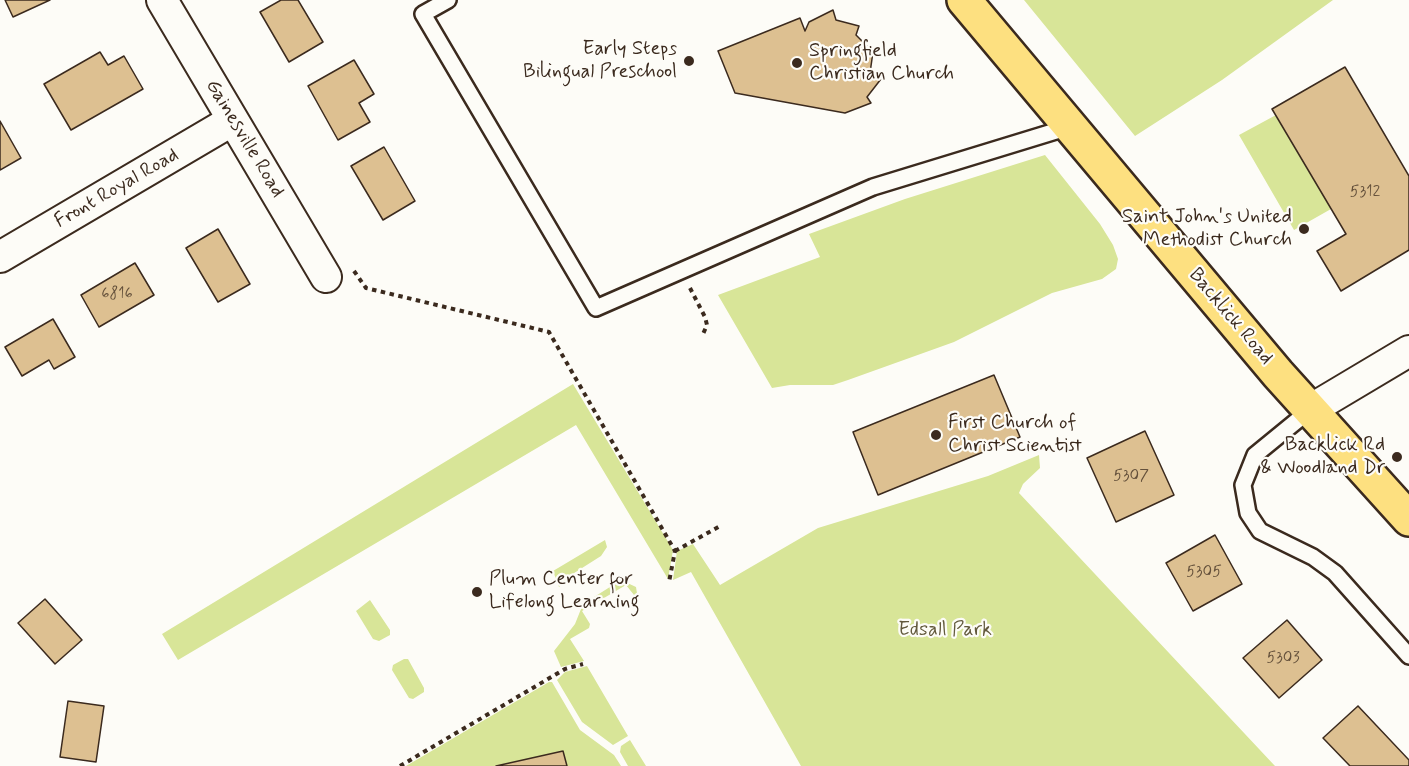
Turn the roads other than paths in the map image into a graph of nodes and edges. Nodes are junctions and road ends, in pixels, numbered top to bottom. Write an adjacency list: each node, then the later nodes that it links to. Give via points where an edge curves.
1 (162, 0): 4 (street, Gainesville Road)
2 (448, 0): 5 (lane, via 423,14 596,308 873,187)
3 (964, 0): 5 (main road, Backlick Road)
4 (233, 120): 6 (street, Front Royal Road); 7 (street, Gainesville Road)
5 (1069, 127): 9 (main road, Backlick Road)
6 (0, 257)
7 (326, 277)
8 (1409, 351): 9 (street)
9 (1310, 410): 10 (main road, Backlick Road); 11 (lane, via 1255,455 1243,485 1248,513 1260,531 1313,557 1335,573)
10 (1409, 519)
11 (1409, 656)

